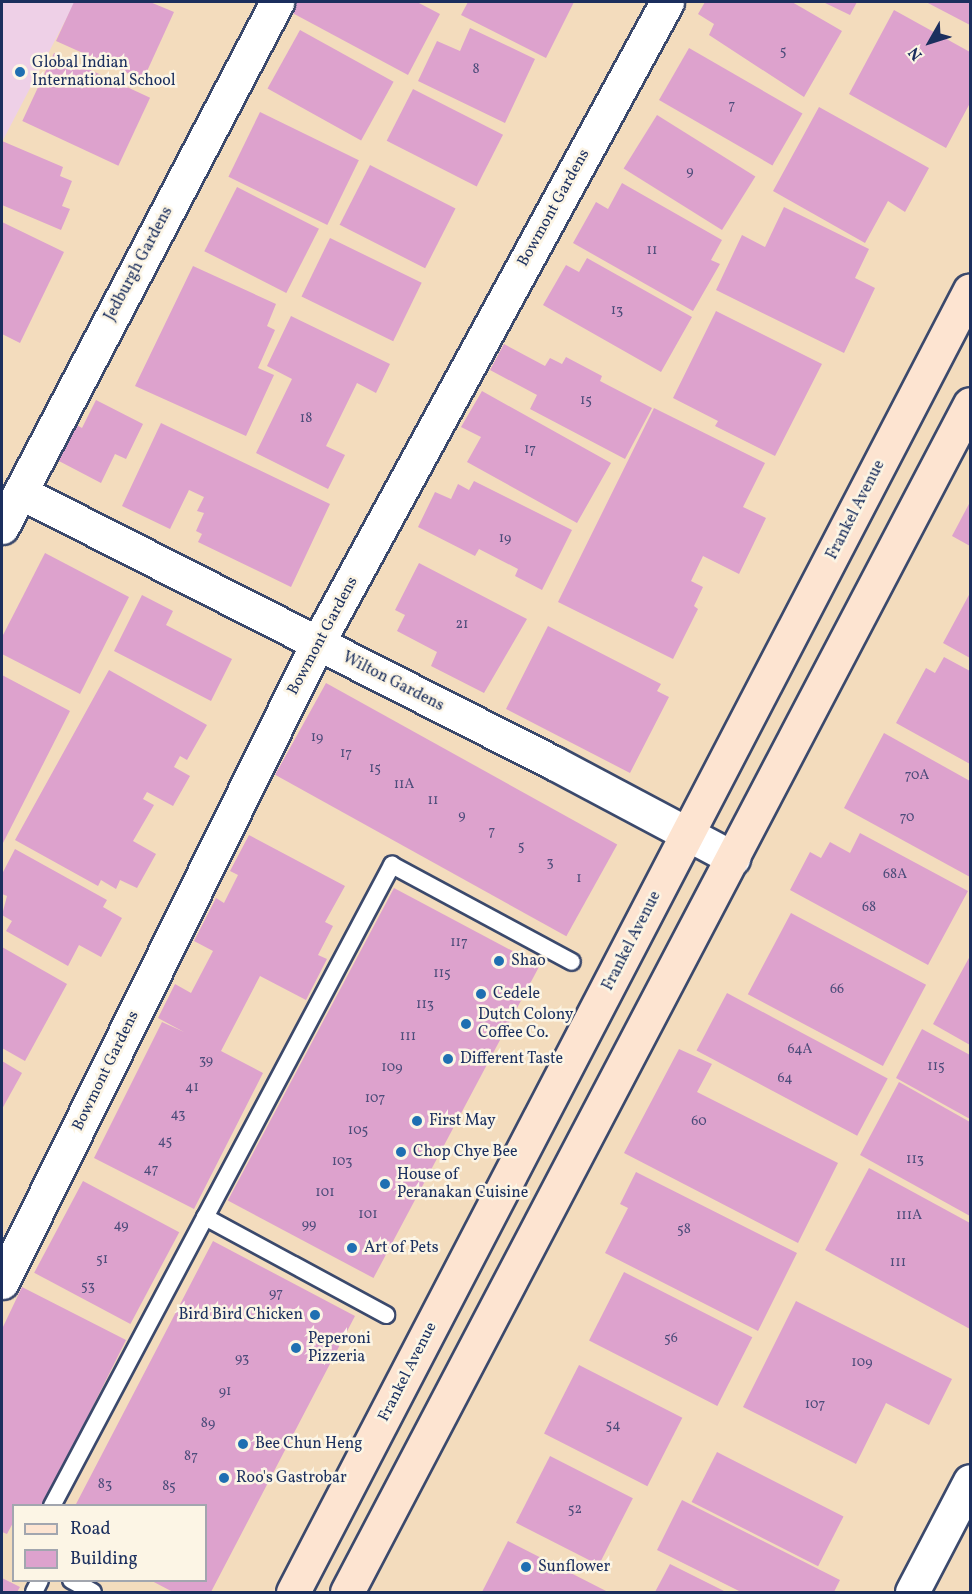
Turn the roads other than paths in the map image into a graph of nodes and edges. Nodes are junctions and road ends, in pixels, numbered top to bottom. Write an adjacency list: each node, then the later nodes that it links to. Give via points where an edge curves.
1 (276, 2): 5 (street, Jedburgh Gardens)
2 (667, 2): 7 (street, Bowmont Gardens)
3 (970, 290): 8 (street, Frankel Avenue)
4 (970, 404): 9 (street)
5 (20, 492): 6 (street, Jedburgh Gardens); 7 (street, Wilton Gardens)
6 (2, 527)
7 (317, 644): 8 (street, Wilton Gardens); 12 (street, Bowmont Gardens)
8 (687, 835): 9 (street, Wilton Gardens); 18 (street, Frankel Avenue)
9 (733, 858): 19 (street)
10 (572, 962): 11 (lane, via 392,865)
11 (205, 1217): 13 (lane); 15 (lane)
12 (2, 1282)
13 (386, 1315)
14 (970, 1481): 20 (street)
15 (53, 1504)
16 (73, 1582): 17 (lane)
17 (93, 1593)
18 (293, 1593)
19 (347, 1593)
20 (912, 1593)

